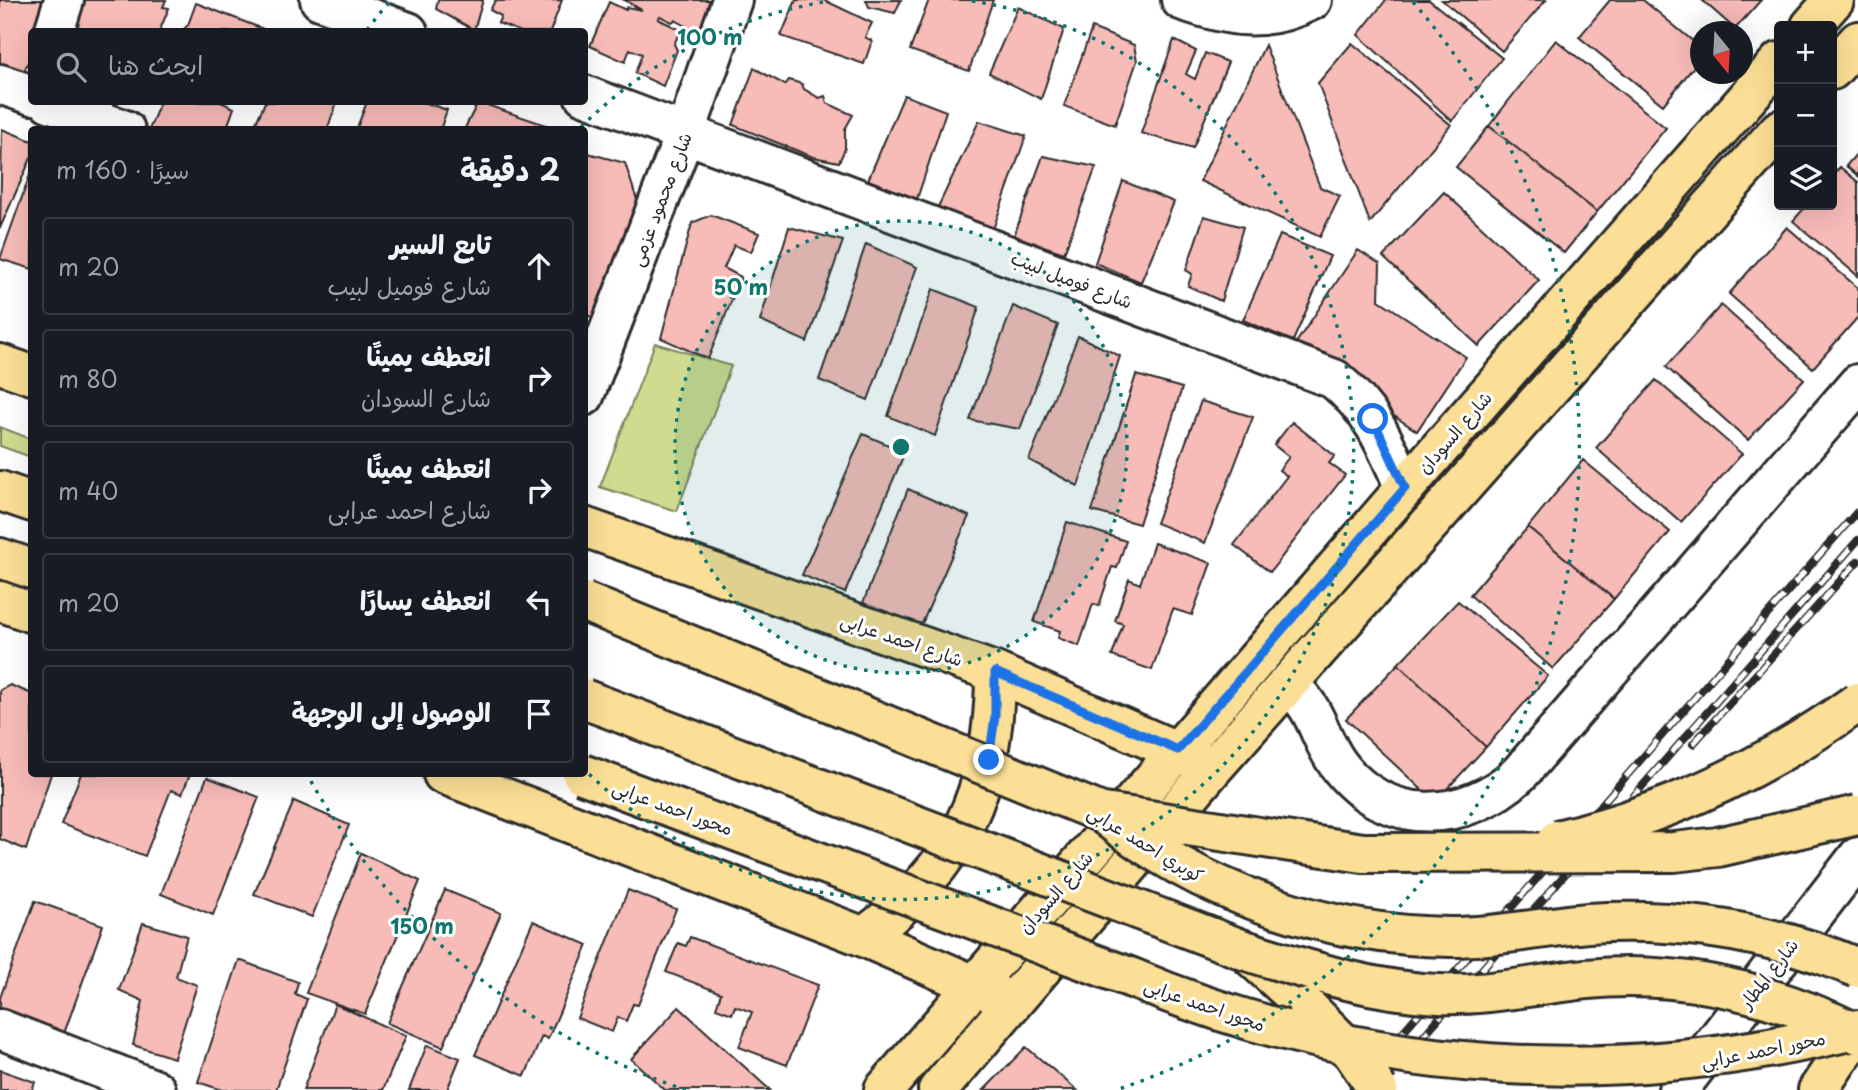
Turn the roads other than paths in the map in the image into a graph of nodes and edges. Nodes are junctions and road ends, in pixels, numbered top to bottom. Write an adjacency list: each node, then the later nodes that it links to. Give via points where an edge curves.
1 (64, 0): 8 (street)
2 (320, 0): 9 (street)
3 (732, 0): 18 (street, شارع محمود عزمى)
4 (1181, 0): 5 (street, via 1222,15 1258,16 1294,9)
5 (1312, 0)
6 (1834, 0): 7 (main road)
7 (1815, 21)
8 (55, 28)
9 (397, 28)
10 (1858, 41): 11 (main road)
11 (1837, 65)
12 (1774, 68): 24 (main road, شارع السودان)
13 (0, 84): 14 (street)
14 (28, 94)
15 (588, 96): 18 (street, شارع فوميل لبيب)
16 (56, 105): 17 (street)
17 (114, 126)
18 (686, 131): 23 (street, شارع محمود عزمى); 24 (street, شارع فوميل لبيب, via 1334,379 1373,419)
19 (1774, 136): 32 (main road)
20 (0, 365): 21 (main road)
21 (28, 374)
22 (1858, 384): 32 (street, via 1520,773 1487,799 1468,807 1426,812 1405,809 1367,792 1337,763 1314,713)
23 (588, 386)
24 (1405, 488): 35 (main road, شارع السودان)
25 (0, 491): 26 (main road)
26 (28, 501)
27 (588, 528): 31 (main road, شارع احمد عرابى)
28 (0, 558): 29 (main road)
29 (28, 568)
30 (588, 604): 39 (main road, كوبري احمد عرابى, bridge)
31 (995, 672): 35 (main road, شارع احمد عرابى); 43 (main road, via 989,760 956,842 900,911)
32 (1287, 684): 36 (main road)
33 (588, 701): 44 (main road, bridge)
34 (1858, 702): 41 (main road, bridge, via 1780,754 1694,796 1598,831)
35 (1178, 750): 36 (main road, شارع احمد عرابى); 46 (main road, شارع السودان)
36 (1213, 768): 47 (main road)
37 (588, 776): 49 (main road, محور احمد عرابى, bridge, via 1187,1001 1301,1035 1488,1065 1605,1068 1748,1054)
38 (451, 777): 43 (main road)
39 (1102, 813): 41 (main road, bridge, via 1363,853); 45 (main road, كوبري احمد عرابى, bridge, via 1147,847 1197,874 1278,908 1331,923 1450,937 1585,923 1681,923 1776,939)
40 (1858, 815): 41 (main road, bridge, via 1674,852)
41 (1497, 854)
42 (1858, 857): 54 (street, شارع المطار)
43 (864, 937): 46 (main road)
44 (1244, 950): 49 (main road, bridge, via 1357,984 1441,994 1625,977 1706,983 1784,1002); 53 (main road, bridge, via 1332,1030)
45 (1858, 968)
46 (974, 984): 47 (main road); 51 (main road, شارع السودان)
47 (1013, 1003): 52 (main road)
48 (0, 1029): 50 (street)
49 (1858, 1031): 55 (main road)
50 (156, 1090)
51 (884, 1090)
52 (937, 1090)
53 (1378, 1090)
54 (1678, 1090)
55 (1818, 1090)

